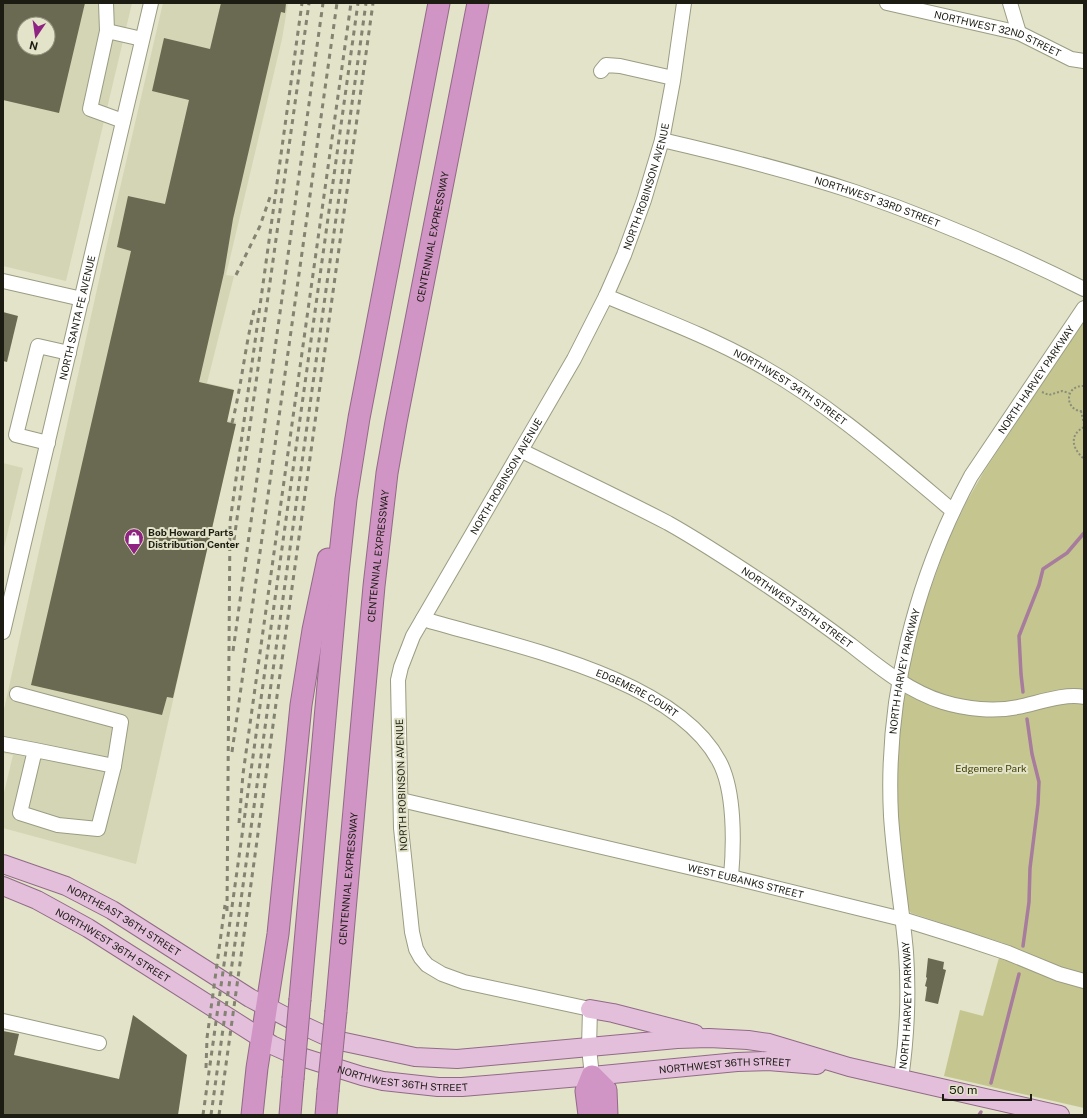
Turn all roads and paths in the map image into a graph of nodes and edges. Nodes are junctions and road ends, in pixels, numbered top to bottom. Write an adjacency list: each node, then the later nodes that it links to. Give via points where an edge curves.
1 (106, 3): 8 (street)
2 (150, 3): 10 (street, NORTH SANTA FE AVENUE)
3 (439, 3): 26 (highway)
4 (478, 3): 59 (highway, CENTENNIAL EXPRESSWAY, bridge, via 387,473 374,586)
5 (684, 3): 13 (street, NORTH ROBINSON AVENUE)
6 (886, 3): 9 (street, NORTHWEST 32ND STREET)
7 (1010, 3): 9 (street)
8 (107, 32): 10 (street); 14 (street, via 90,109)
9 (1019, 33): 11 (street, NORTHWEST 32ND STREET, via 1071,59)
10 (142, 39): 14 (street, NORTH SANTA FE AVENUE)
11 (1084, 61)
12 (601, 71): 13 (street, via 606,65 620,66)
13 (673, 78): 15 (street, NORTH ROBINSON AVENUE)
14 (123, 121): 19 (street, NORTH SANTA FE AVENUE)
15 (662, 140): 17 (street, NORTHWEST 33RD STREET, via 732,156 854,192 934,221); 18 (street, NORTH ROBINSON AVENUE, via 633,231)
16 (3, 281): 19 (street)
17 (1084, 289)
18 (606, 296): 30 (street, NORTH ROBINSON AVENUE); 32 (street, NORTHWEST 34TH STREET, via 723,346 794,386 852,427)
19 (82, 299): 21 (street, NORTH SANTA FE AVENUE)
20 (1084, 308): 32 (street, NORTH HARVEY PARKWAY, via 971,476)
21 (69, 353): 29 (street, NORTH SANTA FE AVENUE); 29 (street, via 38,346 16,435)
22 (1084, 386): 24 (path, via 1077,386)
23 (1042, 392): 24 (path, via 1049,395 1062,391)
24 (1070, 393): 25 (path, via 1071,405)
25 (1083, 411): 27 (path)
26 (359, 418): 47 (highway, via 313,630 303,698 278,934); 58 (highway, bridge, via 338,573)
27 (1084, 424)
28 (1084, 427): 31 (path, via 1079,430 1074,441 1077,453)
29 (48, 443): 34 (street, NORTH SANTA FE AVENUE)
30 (522, 451): 33 (street, NORTH ROBINSON AVENUE); 35 (street, NORTHWEST 35TH STREET, via 700,542 792,602)
31 (1083, 458)
32 (953, 511): 35 (street, NORTH HARVEY PARKWAY, via 924,582)
33 (424, 619): 41 (street, NORTH ROBINSON AVENUE, via 413,636 398,680); 43 (street, EDGEMERE COURT, via 557,657 586,668 644,694 686,721 712,749 720,762 727,783 733,858)
34 (3, 632)
35 (900, 682): 37 (street, NORTHWEST 35TH STREET, via 942,702 979,709 1017,708 1069,696); 45 (street, NORTH HARVEY PARKWAY, via 891,751 891,791 893,843)
36 (18, 694): 40 (street, via 121,722)
37 (1084, 697)
38 (3, 744): 39 (street)
39 (35, 750): 40 (street); 40 (street, via 20,813 58,825 98,829)
40 (114, 766)
41 (401, 800): 43 (street, WEST EUBANKS STREET); 48 (street, NORTH ROBINSON AVENUE, via 401,828 411,926 416,949 421,958 434,970 457,980)
42 (3, 864): 47 (main road, NORTHEAST 36TH STREET, via 66,886 112,910)
43 (731, 877): 45 (street, WEST EUBANKS STREET)
44 (3, 886): 51 (main road, NORTHWEST 36TH STREET, via 37,900 88,928)
45 (902, 919): 46 (street, WEST EUBANKS STREET); 56 (street, NORTH HARVEY PARKWAY, via 906,953 907,1016)
46 (1084, 981)
47 (267, 1007): 51 (highway); 53 (main road, NORTHWEST 36TH STREET, via 340,1042 414,1057 457,1058)
48 (590, 1009): 50 (main road); 53 (street)
49 (3, 1021): 52 (street)
50 (709, 1038): 53 (main road, NORTHWEST 36TH STREET); 54 (main road, NORTHWEST 36TH STREET, via 769,1043)
51 (262, 1039): 55 (main road, NORTHWEST 36TH STREET, via 292,1054 344,1072 414,1085 462,1087); 57 (highway)
52 (98, 1043)
53 (588, 1048): 55 (street)
54 (849, 1067): 55 (main road, NORTHWEST 36TH STREET, via 768,1061 737,1062); 56 (main road, NORTHWEST 36TH STREET)
55 (592, 1076): 60 (highway, via 586,1091); 61 (highway, via 606,1090)
56 (901, 1079): 62 (main road, NORTHWEST 36TH STREET)
57 (252, 1115)
58 (290, 1115)
59 (326, 1115)
60 (589, 1115)
61 (607, 1115)
62 (1060, 1115)

